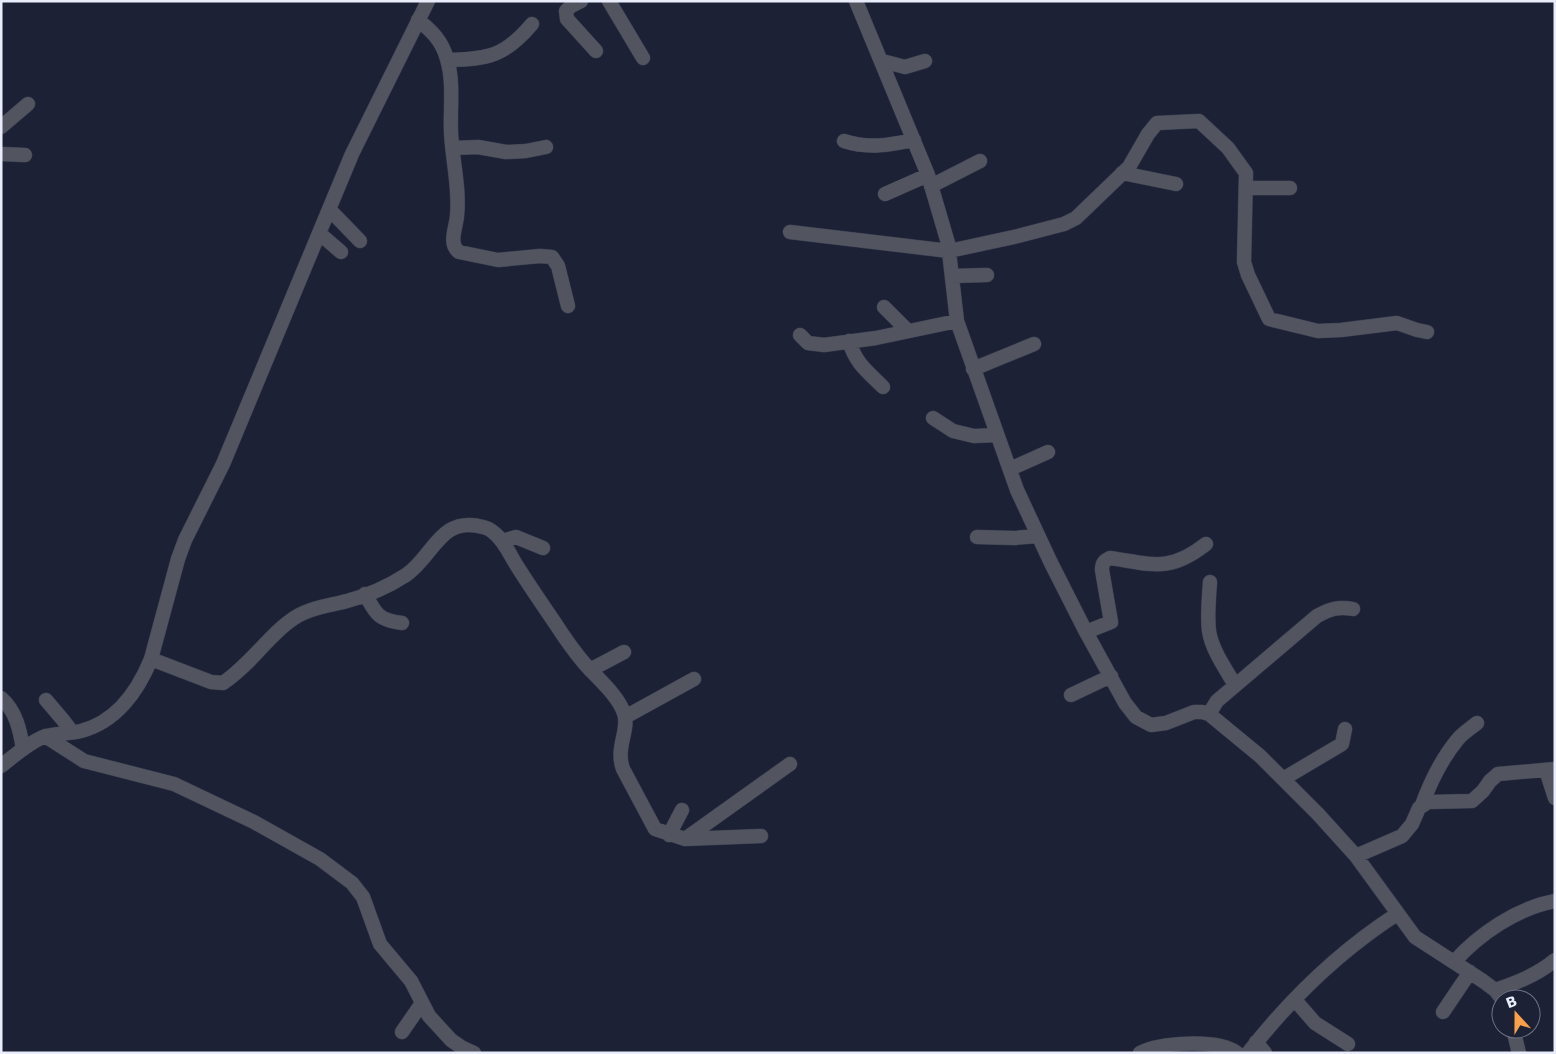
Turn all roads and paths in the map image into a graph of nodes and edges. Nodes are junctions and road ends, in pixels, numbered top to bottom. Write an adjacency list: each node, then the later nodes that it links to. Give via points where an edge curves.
1 (428, 1): 5 (street)
2 (581, 1): 7 (street, via 566,11 567,19)
3 (609, 1): 8 (street)
4 (856, 1): 10 (street)
5 (418, 20): 9 (street, via 434,32); 27 (street, via 352,154)
6 (532, 24): 9 (street, via 519,40 492,56)
7 (596, 51)
8 (643, 58)
9 (448, 60): 17 (street)
10 (882, 61): 11 (street, via 905,66); 14 (street)
11 (925, 62)
12 (28, 104): 13 (street)
13 (1, 127)
14 (914, 140): 15 (street, via 871,146); 22 (street)
15 (844, 141)
16 (546, 147): 17 (street, via 506,152 478,147)
17 (453, 148): 35 (street, via 457,199 455,248 459,252 498,260 552,257 558,266)
18 (1, 154): 19 (street)
19 (25, 155)
20 (980, 161): 22 (street)
21 (1122, 173): 23 (street); 24 (street, via 1156,123 1199,121 1235,157 1246,173); 31 (street, via 1070,221)
22 (929, 180): 26 (street); 31 (street)
23 (1176, 184)
24 (1246, 188): 25 (street); 39 (street, via 1244,262 1270,319 1328,332 1397,323)
25 (1290, 188)
26 (885, 194)
27 (329, 209): 29 (street); 30 (street)
28 (790, 232): 31 (street)
29 (319, 234): 32 (street); 60 (street, via 223,464 185,540)
30 (360, 241)
31 (949, 251): 34 (street)
32 (341, 252)
33 (987, 275): 34 (street)
34 (952, 276): 37 (street)
35 (568, 306)
36 (884, 307): 38 (street)
37 (957, 321): 38 (street); 43 (street)
38 (908, 331): 41 (street)
39 (1427, 332)
40 (800, 336): 41 (street, via 815,344)
41 (849, 341): 44 (street, via 860,366)
42 (1034, 344): 43 (street)
43 (974, 370): 46 (street)
44 (883, 387)
45 (933, 418): 46 (street, via 953,431 974,436)
46 (997, 435): 48 (street)
47 (1048, 452): 48 (street)
48 (1010, 469): 49 (street)
49 (1038, 536): 50 (street); 58 (street)
50 (977, 537)
51 (502, 541): 53 (street, via 516,537); 55 (street, via 485,527 452,528 406,575); 61 (street, via 573,650)
52 (1206, 544): 58 (street, via 1183,559 1163,565 1110,558 1105,561 1102,570 1111,622)
53 (543, 548)
54 (1210, 582): 64 (street, via 1210,632 1216,651)
55 (365, 594): 57 (street, via 386,621); 60 (street, via 328,604 291,620 223,683 211,682)
56 (1353, 609): 64 (street, via 1331,608 1317,616)
57 (402, 623)
58 (1086, 632): 62 (street)
59 (624, 652): 61 (street)
60 (151, 659): 72 (street, via 141,680 116,713 102,724)
61 (590, 670): 69 (street)
62 (1110, 676): 65 (street); 68 (street, via 1125,703 1136,716 1151,725 1194,712)
63 (694, 679): 69 (street)
64 (1235, 685): 68 (street, via 1217,701)
65 (1071, 695)
66 (1, 698): 74 (street, via 16,718)
67 (46, 700): 72 (street)
68 (1209, 714): 78 (street)
69 (625, 717): 82 (street, via 620,753 623,769 655,829)
70 (1477, 723): 80 (street, via 1459,738 1450,751)
71 (1344, 729): 78 (street, via 1342,744)
72 (72, 732): 73 (street)
73 (45, 736): 74 (street); 94 (street, via 84,761 174,784 254,822 320,859 360,891 380,944 411,981)
74 (23, 749): 75 (street)
75 (2, 763)
76 (790, 764): 84 (street)
77 (1550, 770): 79 (street); 80 (street, via 1498,774 1472,801 1436,801)
78 (1283, 779): 85 (street)
79 (1555, 798)
80 (1422, 805): 85 (street, via 1402,836)
81 (682, 810): 82 (street)
82 (669, 834): 84 (street)
83 (761, 836): 84 (street)
84 (685, 839)
85 (1356, 856): 87 (street)
86 (1555, 901): 89 (street, via 1523,912 1491,929)
87 (1397, 914): 89 (street, via 1415,937); 93 (street, via 1342,954)
88 (1555, 960): 92 (street)
89 (1454, 962): 90 (street)
90 (1470, 972): 91 (street); 95 (street)
91 (1491, 989)
92 (1507, 989)
93 (1295, 1000): 98 (street, via 1315,1024); 99 (street)
94 (422, 1003): 96 (street); 100 (street, via 443,1033)
95 (1443, 1012)
96 (402, 1032)
97 (1516, 1039): 103 (street)
98 (1348, 1044)
99 (1257, 1049)
100 (474, 1053)
101 (1140, 1053): 102 (street, via 1154,1048 1192,1044 1227,1047)
102 (1238, 1053)
103 (1519, 1053)

